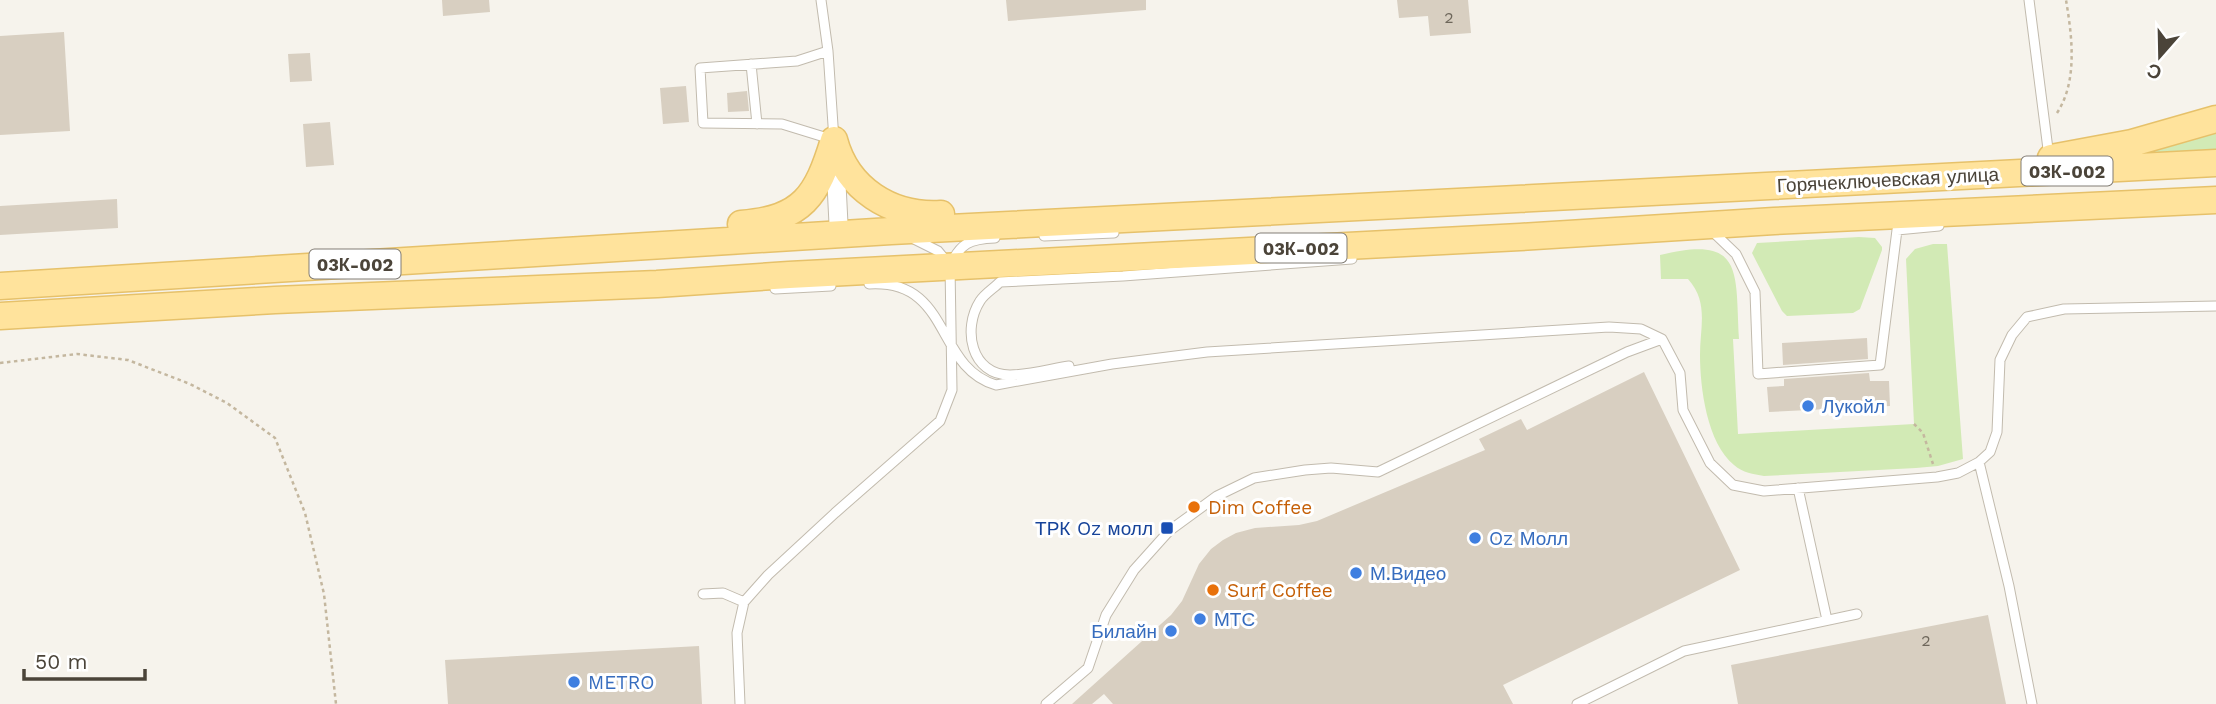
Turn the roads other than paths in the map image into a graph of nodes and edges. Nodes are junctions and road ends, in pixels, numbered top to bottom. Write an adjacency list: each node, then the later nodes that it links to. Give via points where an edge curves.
1 (821, 0): 3 (lane)
2 (2029, 0): 8 (lane)
3 (828, 51): 4 (lane, via 797,61); 7 (lane)
4 (751, 64): 6 (lane); 6 (lane, via 700,68 703,123)
5 (2216, 120): 8 (main road)
6 (757, 124): 7 (lane, via 782,124)
7 (834, 140): 13 (main road, via 838,156 865,191 896,209 927,215 1284,195); 22 (street); 30 (main road, via 813,192 795,210 760,223 146,264)
8 (2049, 158): 10 (main road)
9 (2216, 163): 10 (main road, Горячеключевская улица / 03К-002)
10 (1917, 179): 11 (main road, Горячеключевская улица / 03К-002)
11 (1512, 199): 13 (main road, 03К-002); 16 (lane, via 1493,206)
12 (2216, 200): 15 (main road, Горячеключевская улица / 03К-002)
13 (1314, 208): 20 (main road, 03К-002)
14 (2216, 211): 15 (main road, via 2045,216)
15 (1999, 212): 17 (lane); 18 (main road, Горячеключевская улица / 03К-002)
16 (1242, 223)
17 (1965, 223)
18 (1705, 225): 19 (lane, via 1736,254 1755,292 1758,374 1880,365 1897,230); 24 (main road, Горячеключевская улица / 03К-002)
19 (1951, 225)
20 (891, 231): 22 (main road, 03К-002); 28 (lane, via 938,251)
21 (1131, 231): 23 (lane)
22 (839, 234): 29 (main road, via 862,255); 30 (main road, 03К-002); 37 (main road, via 825,251 789,261 386,282)
23 (1038, 236)
24 (1520, 237): 26 (lane, via 1496,247); 28 (main road, 03К-002)
25 (1000, 238): 28 (lane, via 965,243)
26 (1441, 252)
27 (1358, 258): 42 (lane, via 1000,282 980,301 972,323 971,343 977,360 992,371 1009,375 1177,350)
28 (950, 267): 29 (main road, 03К-002); 41 (lane)
29 (902, 269): 35 (main road, 03К-002)
30 (103, 281): 33 (main road, 03К-002)
31 (840, 285): 34 (lane)
32 (853, 285): 41 (lane, via 901,287 920,299 932,310)
33 (0, 286)
34 (761, 290)
35 (451, 293): 36 (lane, via 509,300); 37 (main road, 03К-002)
36 (641, 295)
37 (331, 298): 39 (main road, 03К-002)
38 (2216, 306): 43 (lane, via 2064,309 2027,317 2000,360 1997,432 1990,452)
39 (0, 316)
40 (1662, 339): 42 (lane, via 1641,330 1609,327); 44 (lane, via 1679,373 1683,410 1710,463 1733,485 1764,491); 50 (lane, via 1617,356 1378,472 1305,470 1254,478 1217,496 1169,531 1135,570 1106,615 1088,667)
41 (953, 350): 42 (lane, via 982,381 996,386); 46 (lane, via 952,390 940,421 825,521)
42 (1192, 354)
43 (1979, 462): 44 (lane, via 1958,474); 52 (lane)
44 (1798, 488): 48 (lane)
45 (703, 594): 46 (lane, via 723,593)
46 (744, 602): 49 (lane, via 737,633)
47 (1857, 614): 48 (lane)
48 (1827, 620): 51 (lane, via 1684,651)
49 (740, 704)
50 (1046, 704)
51 (1577, 704)
52 (2032, 704)

